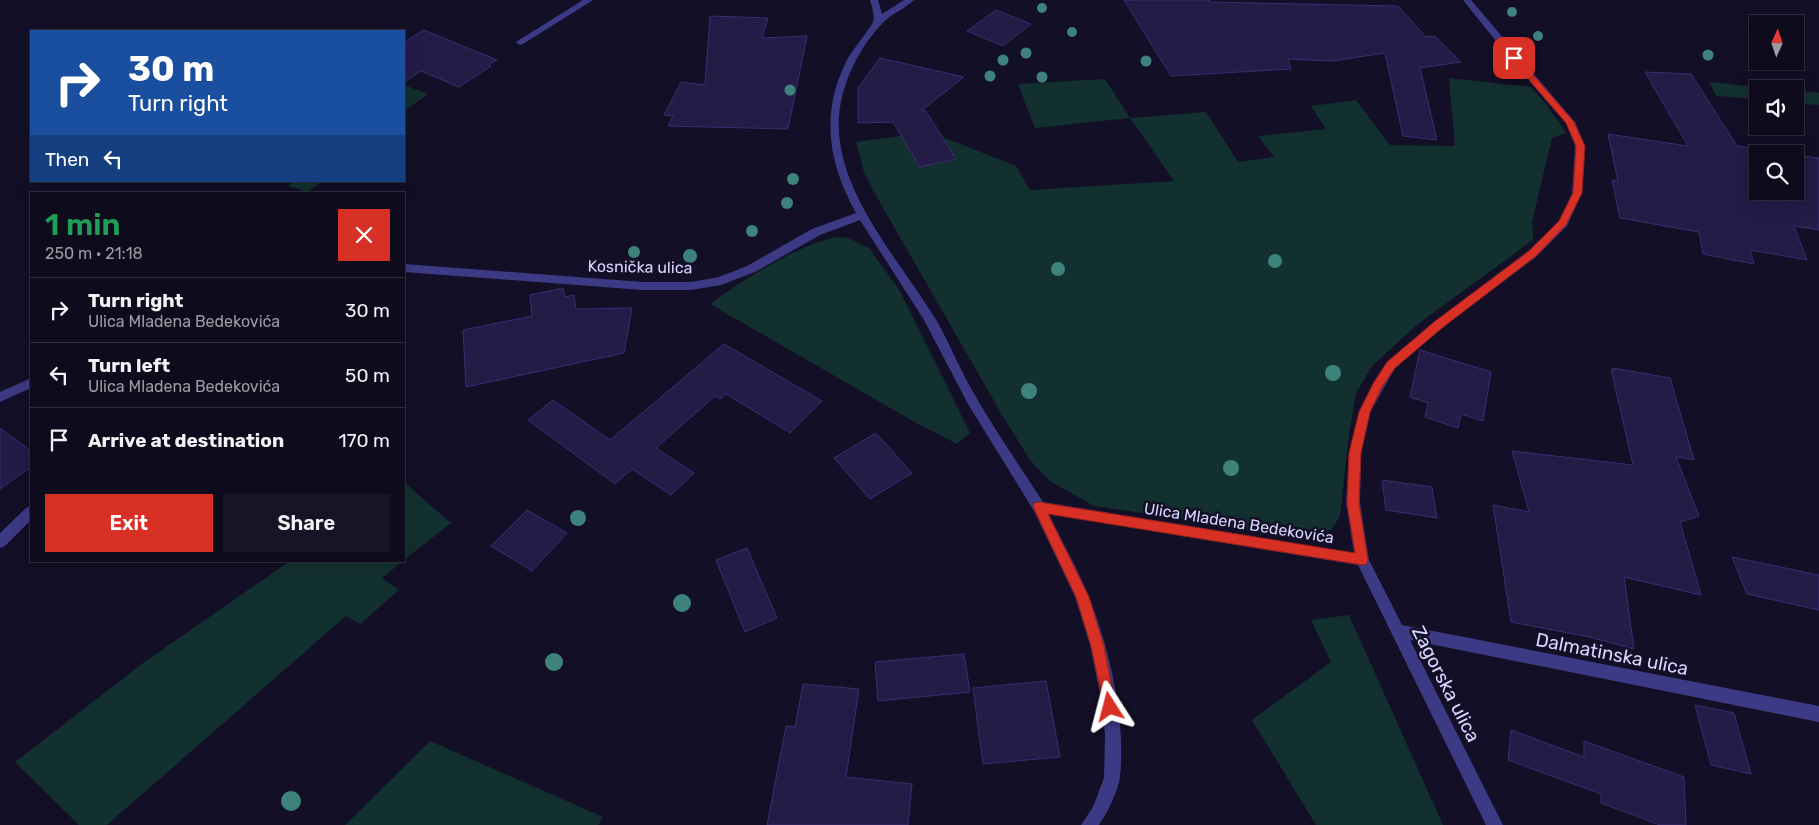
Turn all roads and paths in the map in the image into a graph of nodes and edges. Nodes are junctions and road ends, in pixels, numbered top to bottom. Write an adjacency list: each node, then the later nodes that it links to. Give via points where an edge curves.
1 (589, 0): 6 (street)
2 (874, 0): 5 (street)
3 (910, 0): 5 (street)
4 (1467, 0): 14 (street, Ulica Mladena Bedekovića, via 1570,122 1580,146 1577,193 1563,223 1532,254 1438,325 1391,365 1378,385 1364,412 1355,453 1353,503)
5 (877, 22): 7 (street, via 849,66 838,95 833,129 848,191)
6 (520, 42)
7 (862, 215): 8 (street, Kosnička ulica, via 816,232 752,269 721,281 691,286 643,286); 11 (street, via 929,318 971,400)
8 (405, 268)
9 (30, 384): 10 (street)
10 (0, 397)
11 (1039, 507): 14 (street, Ulica Mladena Bedekovića); 17 (street, via 1082,597 1098,646 1108,694 1113,734 1112,778 1100,812)
12 (30, 513): 13 (street)
13 (0, 542)
14 (1362, 560): 15 (street, Zagorska ulica)
15 (1398, 631): 16 (street, Dalmatinska ulica); 18 (street, Zagorska ulica)
16 (1819, 714)
17 (1089, 825)
18 (1495, 825)

